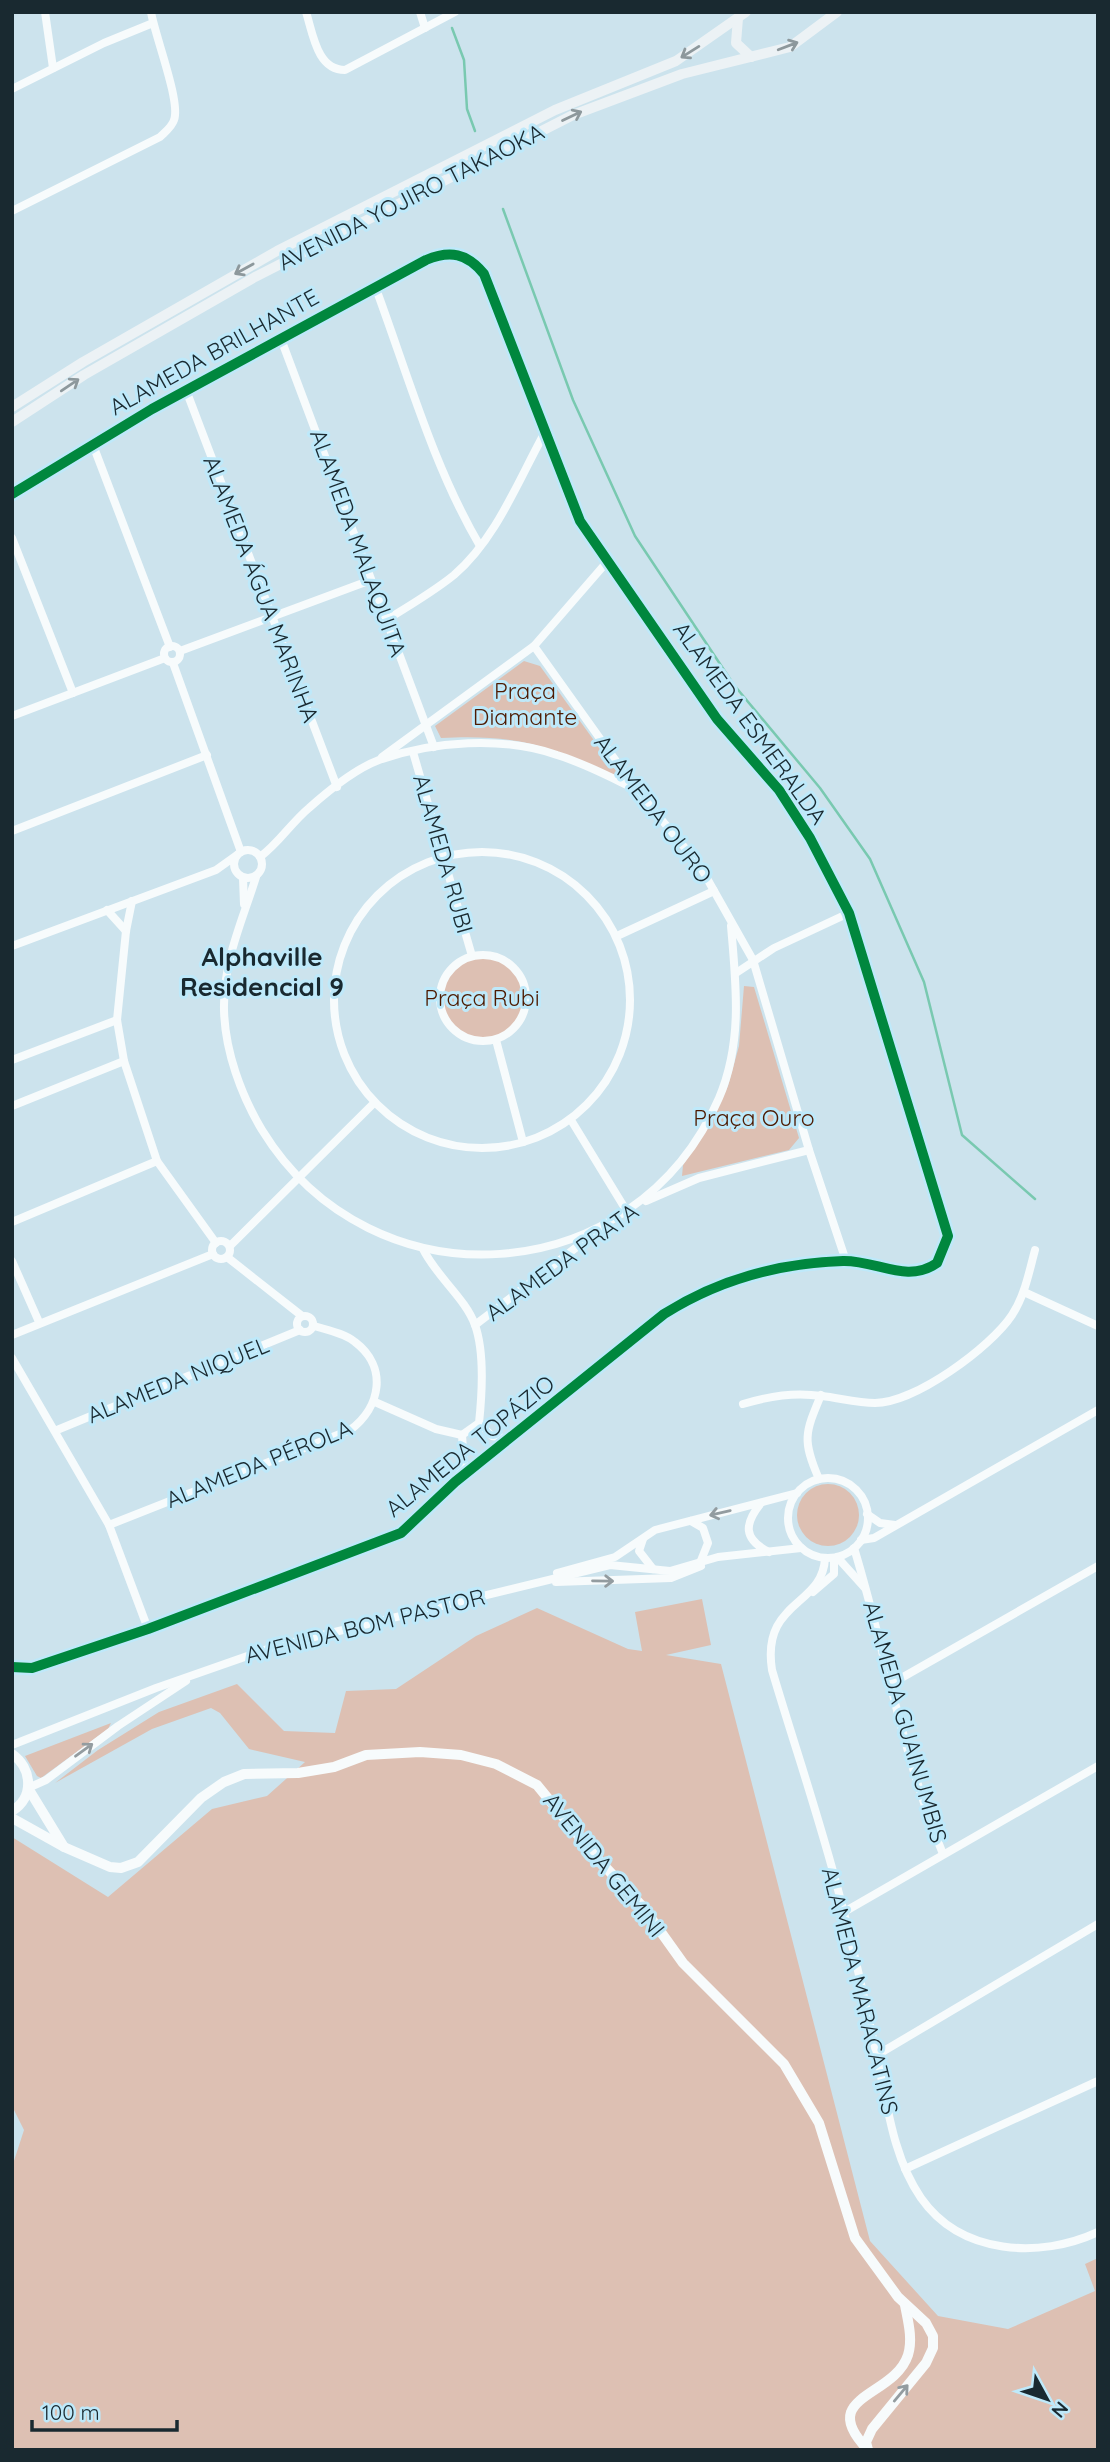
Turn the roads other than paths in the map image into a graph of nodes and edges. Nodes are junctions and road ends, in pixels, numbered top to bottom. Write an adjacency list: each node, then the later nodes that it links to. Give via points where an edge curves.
1 (45, 12): 11 (street)
2 (151, 12): 8 (street)
3 (306, 12): 9 (street, via 323,60 339,70 351,69)
4 (420, 12): 9 (street)
5 (455, 12): 9 (street)
6 (741, 14): 10 (main road, via 736,43); 18 (main road, AVENIDA YOJIRO TAKAOKA, one-way to 18, via 676,61 555,110 277,251)
7 (832, 14): 10 (main road, AVENIDA YOJIRO TAKAOKA, one-way to 7, via 799,43)
8 (153, 23): 11 (street); 13 (street, via 175,103 169,128 160,137)
9 (425, 28)
10 (751, 57): 19 (main road, AVENIDA YOJIRO TAKAOKA, one-way to 10, via 255,277 561,121 682,74)
11 (54, 68): 12 (street)
12 (12, 89)
13 (12, 211)
14 (441, 254): 15 (street, ALAMEDA BRILHANTE); 20 (street, ALAMEDA ESMERALDA, via 467,257 484,274)
15 (375, 286): 16 (street, ALAMEDA BRILHANTE); 24 (street, via 446,477)
16 (281, 339): 17 (street, ALAMEDA BRILHANTE); 26 (street, ALAMEDA MALAQUITA)
17 (186, 390): 21 (street, ALAMEDA BRILHANTE); 27 (street, ALAMEDA ÁGUA MARINHA)
18 (12, 407)
19 (12, 422)
20 (544, 433): 24 (street); 25 (street, ALAMEDA ESMERALDA, via 580,521)
21 (93, 444): 22 (street, ALAMEDA BRILHANTE); 30 (street)
22 (12, 494)
23 (12, 538): 33 (street)
24 (480, 546): 28 (street, via 454,575)
25 (606, 563): 29 (street); 53 (street, ALAMEDA ESMERALDA, via 717,719 779,790)
26 (371, 580): 27 (street); 28 (street, ALAMEDA MALAQUITA)
27 (271, 618): 31 (street); 40 (street, ALAMEDA ÁGUA MARINHA)
28 (386, 620): 35 (street, ALAMEDA MALAQUITA)
29 (534, 646): 35 (street); 41 (street, ALAMEDA OURO)
30 (170, 647): 31 (street); 32 (street, via 165,651)
31 (180, 651): 32 (street, via 180,659)
32 (169, 661): 33 (street); 38 (street)
33 (73, 693): 34 (street)
34 (12, 716)
35 (425, 725): 36 (street, ALAMEDA MALAQUITA); 39 (street)
36 (434, 747): 37 (street); 41 (street, via 523,746 556,754)
37 (413, 752): 39 (street); 44 (street, ALAMEDA RUBI)
38 (206, 755): 42 (street); 43 (street)
39 (377, 761): 40 (street)
40 (337, 787): 45 (street, via 308,808)
41 (636, 789): 49 (street, ALAMEDA OURO, via 687,846)
42 (12, 831)
43 (239, 854): 45 (street, via 254,851); 46 (street); 47 (street, via 234,863)
44 (442, 854): 56 (street, via 505,855 556,873 583,892); 58 (street, ALAMEDA RUBI); 65 (street, via 407,870 379,892 358,918 336,969 336,1030 344,1059)
45 (261, 861): 48 (street)
46 (216, 870): 47 (street); 50 (street)
47 (239, 875): 48 (street); 51 (street)
48 (256, 877): 51 (street)
49 (714, 891): 54 (street, ALAMEDA OURO); 56 (street)
50 (132, 901): 52 (street); 55 (street)
51 (244, 907): 71 (street, via 225,978 229,1044 239,1084 256,1119)
52 (107, 911): 55 (street); 57 (street)
53 (849, 913): 59 (street); 84 (street, ALAMEDA ESMERALDA, via 947,1226 946,1246)
54 (731, 926): 59 (street, ALAMEDA OURO); 60 (street)
55 (126, 931): 61 (street)
56 (617, 936): 67 (street, via 630,991 623,1047 594,1098)
57 (12, 946)
58 (472, 956): 62 (street, via 499,957 511,964 525,987 523,1014 516,1026); 62 (street, via 444,978 443,1014 469,1039)
59 (754, 960): 60 (street); 69 (street, ALAMEDA OURO)
60 (736, 973): 72 (street, via 735,1034 719,1097 677,1165 646,1198)
61 (117, 1020): 63 (street); 64 (street)
62 (496, 1040): 68 (street)
63 (12, 1060)
64 (124, 1061): 66 (street); 70 (street)
65 (373, 1104): 68 (street, via 412,1132 454,1147 496,1148); 71 (street)
66 (12, 1106)
67 (571, 1120): 68 (street); 72 (street)
68 (523, 1142)
69 (809, 1150): 72 (street, ALAMEDA PRATA, via 699,1178); 82 (street, ALAMEDA OURO)
70 (157, 1161): 73 (street); 74 (street)
71 (299, 1180): 76 (street); 77 (street, via 383,1237)
72 (626, 1210): 75 (street, via 573,1240); 83 (street, ALAMEDA PRATA)
73 (12, 1222)
74 (216, 1243): 76 (street); 79 (street)
75 (550, 1245): 77 (street, via 511,1255 474,1257); 83 (street)
76 (230, 1246): 80 (street)
77 (423, 1249): 88 (street)
78 (1035, 1250): 85 (street)
79 (213, 1254): 80 (street, via 218,1259); 87 (street)
80 (227, 1257): 86 (street)
81 (12, 1261): 87 (street)
82 (846, 1261): 84 (street, ALAMEDA TOPÁZIO, via 907,1273); 102 (street, ALAMEDA TOPÁZIO, via 761,1272 694,1295 664,1314)
83 (558, 1262): 88 (street, ALAMEDA PRATA)
84 (937, 1263)
85 (1024, 1292): 90 (street); 94 (street, via 1013,1314 983,1347 929,1383 887,1402)
86 (302, 1317): 89 (street, via 309,1316); 91 (street, via 297,1323)
87 (39, 1322): 92 (street)
88 (475, 1325): 98 (street, via 482,1381)
89 (314, 1326): 91 (street, via 308,1332); 95 (street, ALAMEDA PÉROLA, via 353,1340 371,1359)
90 (1098, 1326)
91 (300, 1330): 99 (street, ALAMEDA NIQUEL)
92 (12, 1335)
93 (12, 1359): 99 (street)
94 (821, 1395): 96 (street, via 773,1395); 106 (street, via 806,1433 809,1457)
95 (375, 1402): 100 (street, via 436,1429); 112 (street, ALAMEDA PÉROLA, via 350,1430)
96 (743, 1404)
97 (1098, 1410): 113 (street)
98 (479, 1423): 100 (street); 101 (street)
99 (57, 1430): 112 (street)
100 (462, 1435): 104 (street)
101 (492, 1436): 102 (street); 103 (street)
102 (510, 1439): 103 (street, ALAMEDA TOPÁZIO)
103 (493, 1452): 105 (street, ALAMEDA TOPÁZIO)
104 (464, 1463): 105 (street); 107 (street)
105 (470, 1471): 107 (street, ALAMEDA TOPÁZIO)
106 (819, 1479): 108 (street); 110 (street, via 841,1480 851,1486 865,1503)
107 (455, 1482): 126 (street, ALAMEDA TOPÁZIO, via 401,1533)
108 (797, 1493): 109 (street, AVENIDA BOM PASTOR); 116 (street, via 790,1504 789,1528)
109 (761, 1503): 111 (street, AVENIDA BOM PASTOR, one-way to 111); 118 (street, via 747,1530 751,1540)
110 (867, 1514): 113 (street, via 880,1523); 115 (street)
111 (691, 1521): 114 (street, AVENIDA BOM PASTOR); 121 (street, via 703,1528 708,1543)
112 (109, 1525): 126 (street)
113 (895, 1525): 115 (street)
114 (646, 1534): 123 (street, via 639,1551); 124 (street, AVENIDA BOM PASTOR, via 615,1558)
115 (861, 1540): 117 (street)
116 (801, 1548): 118 (street, AVENIDA BOM PASTOR); 120 (street)
117 (854, 1548): 120 (street); 125 (street, ALAMEDA GUAINUMBIS)
118 (769, 1552): 119 (street, AVENIDA BOM PASTOR)
119 (718, 1557): 121 (street, AVENIDA BOM PASTOR); 124 (street, AVENIDA BOM PASTOR, one-way to 119, via 671,1578)
120 (832, 1558): 125 (street, ALAMEDA GUAINUMBIS); 138 (street, ALAMEDA MARACATINS, via 799,1602 779,1620 768,1648)
121 (699, 1563): 123 (street, AVENIDA BOM PASTOR)
122 (1098, 1566): 129 (street)
123 (655, 1570): 124 (street, AVENIDA BOM PASTOR, via 610,1565)
124 (535, 1582): 128 (street, AVENIDA BOM PASTOR, via 273,1647)
125 (867, 1590): 129 (street, ALAMEDA GUAINUMBIS)
126 (148, 1629): 127 (street, ALAMEDA TOPÁZIO, via 32,1668)
127 (12, 1667)
128 (197, 1674): 130 (street, AVENIDA BOM PASTOR); 133 (street, AVENIDA BOM PASTOR, one-way to 128)
129 (889, 1685): 137 (street, ALAMEDA GUAINUMBIS)
130 (12, 1745)
131 (12, 1754): 133 (street, via 25,1767)
132 (1098, 1766): 137 (street)
133 (28, 1788): 134 (street); 136 (street)
134 (12, 1811)
135 (12, 1818): 136 (street, AVENIDA GEMINI)
136 (64, 1847): 144 (street, AVENIDA GEMINI, via 114,1868 131,1866 201,1798 232,1778 320,1770 382,1753 461,1755 529,1779 643,1907 684,1963 784,2064 819,2123 855,2238)
137 (943, 1854): 138 (street)
138 (844, 1912): 140 (street, ALAMEDA MARACATINS)
139 (1098, 1924): 140 (street)
140 (877, 2055): 142 (street, ALAMEDA MARACATINS)
141 (1098, 2081): 142 (street)
142 (905, 2169): 143 (street, ALAMEDA MARACATINS, via 937,2215 985,2243 1009,2249 1043,2248)
143 (1098, 2232)
144 (905, 2305): 145 (street, AVENIDA GEMINI, via 909,2344 900,2371 888,2384 859,2399 850,2414 852,2432); 145 (street, AVENIDA GEMINI, one-way to 144, via 866,2442 872,2430 933,2348 926,2323)
145 (868, 2450)

